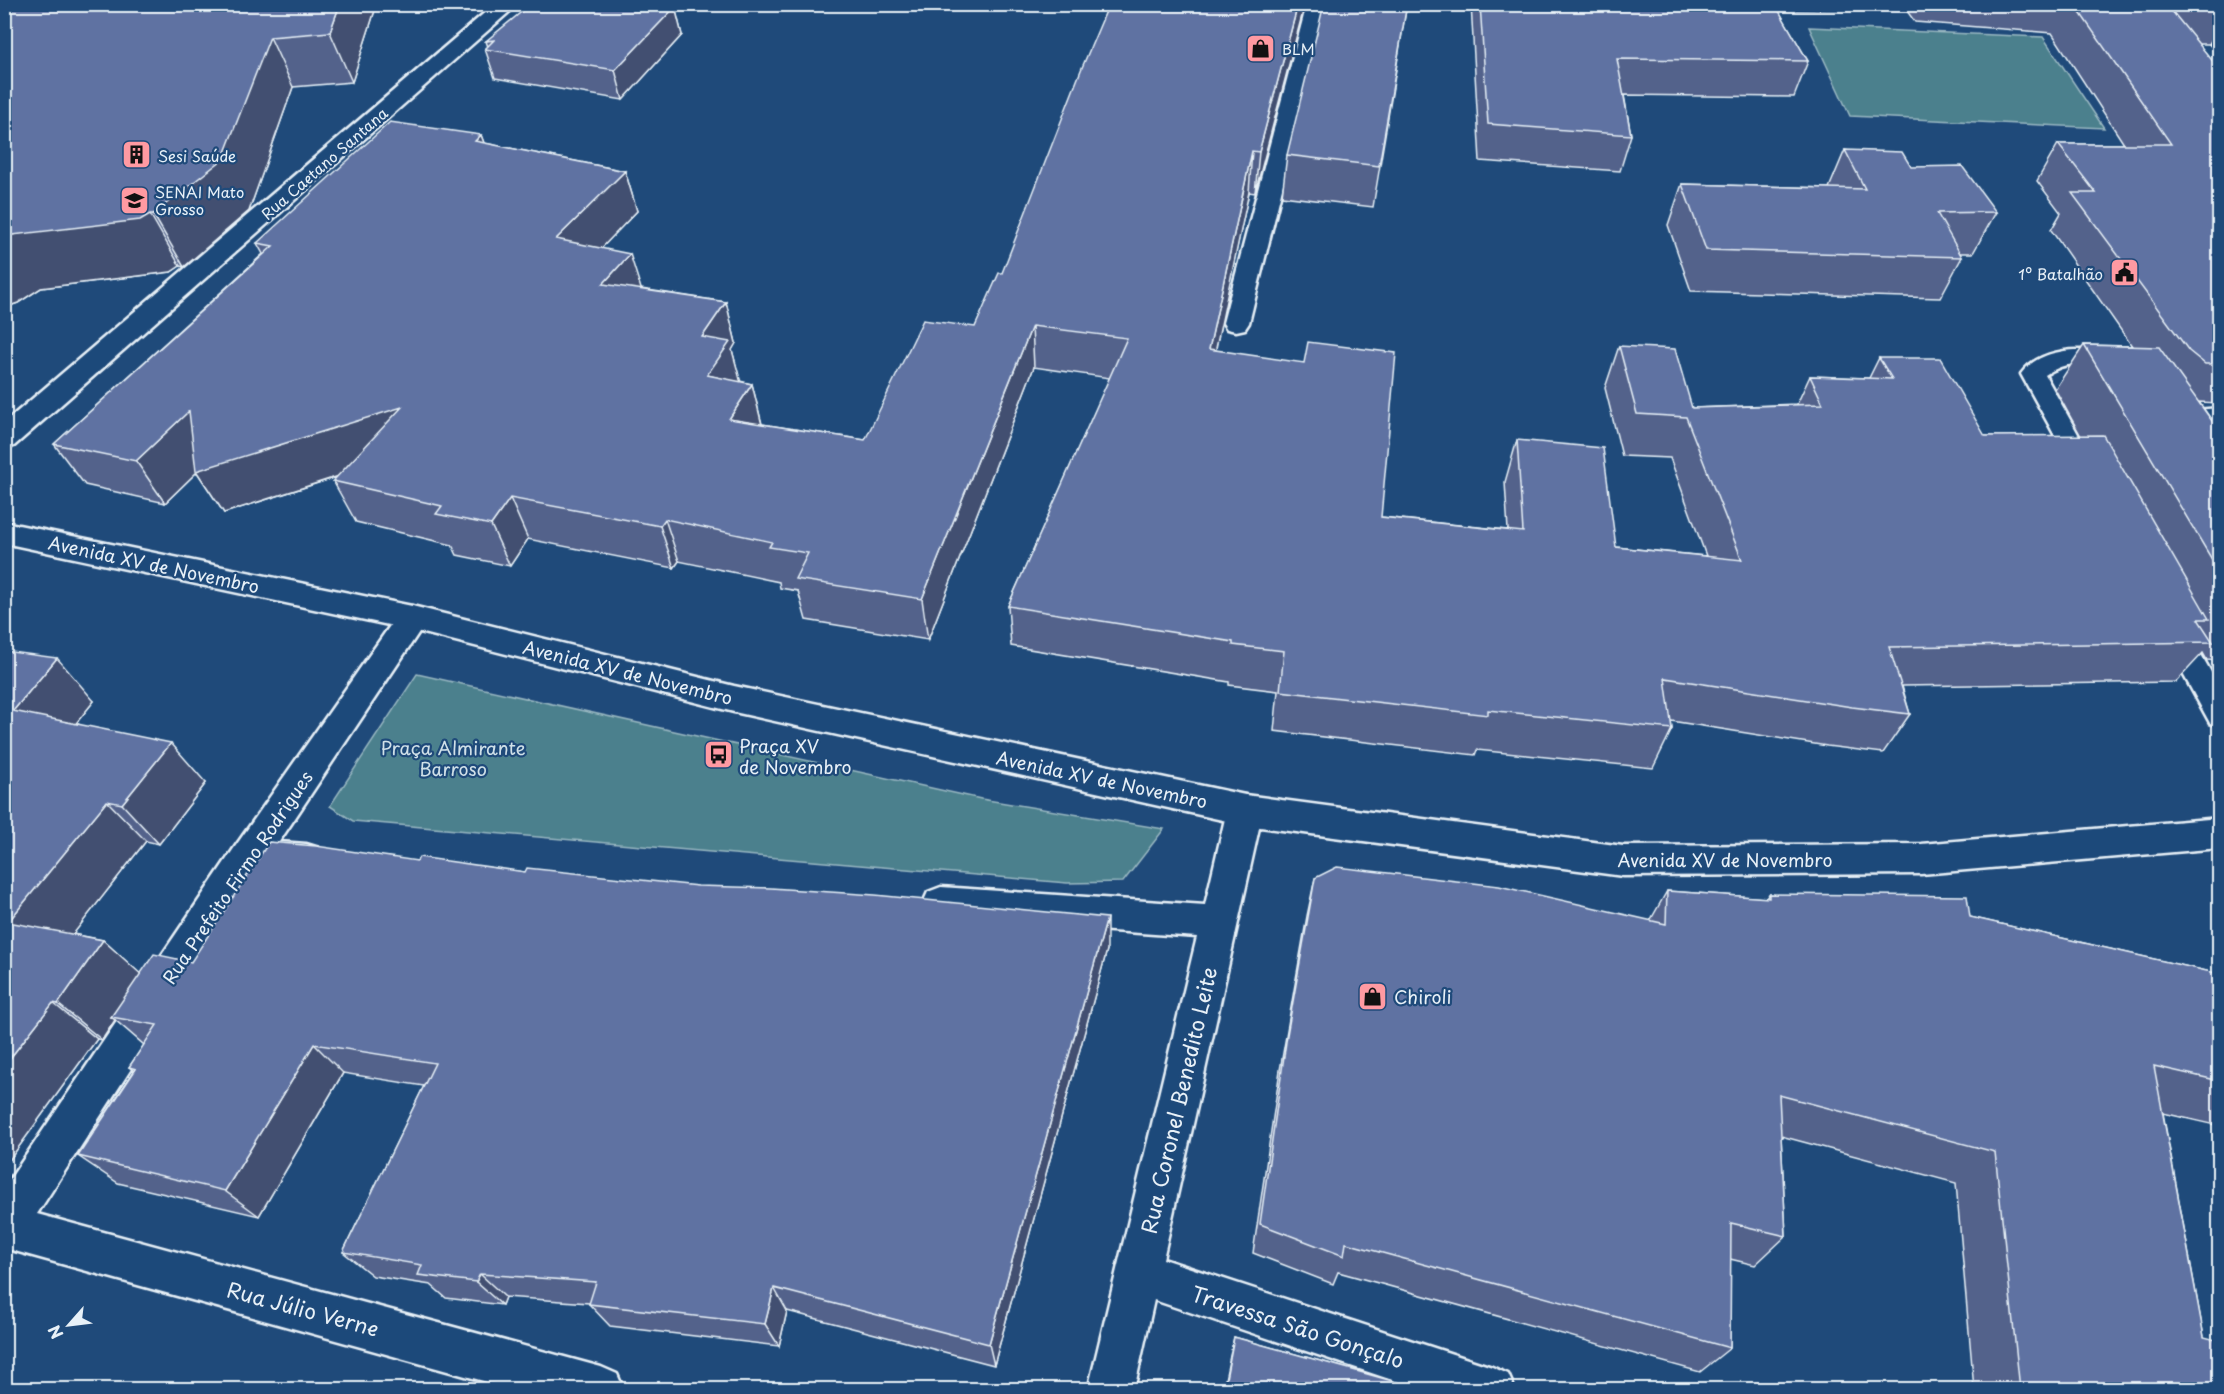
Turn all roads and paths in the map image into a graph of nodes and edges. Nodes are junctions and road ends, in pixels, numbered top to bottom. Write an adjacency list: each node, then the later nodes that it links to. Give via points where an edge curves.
1 (508, 4): 8 (street, Rua Caetano Santana)
2 (1317, 4): 5 (street)
3 (2185, 4): 4 (street)
4 (2220, 42)
5 (1236, 323)
6 (2128, 378): 10 (lane, via 2088,358 2041,365 2033,374)
7 (2220, 416): 9 (lane, via 2170,411)
8 (4, 439)
9 (2199, 443)
10 (2095, 488)
11 (4, 532): 13 (street, Avenida XV de Novembro)
12 (2163, 611): 14 (lane)
13 (412, 618): 15 (street, Avenida XV de Novembro, via 734,699); 17 (street, Rua Prefeito Firmo Rodrigues)
14 (2220, 715)
15 (1245, 810): 16 (street, Avenida XV de Novembro, via 1623,861 1921,859); 20 (street, Rua Coronel Benedito Leite)
16 (2220, 833)
17 (250, 855): 18 (street); 21 (street, Rua Prefeito Firmo Rodrigues)
18 (334, 861)
19 (908, 901): 20 (street)
20 (1219, 922): 22 (street, Rua Coronel Benedito Leite)
21 (4, 1226): 23 (street, Rua Júlio Verne)
22 (1138, 1274): 24 (street, Rua Coronel Benedito Leite); 25 (street, Travessa São Gonçalo)
23 (601, 1389)
24 (1111, 1389)
25 (1492, 1389)

